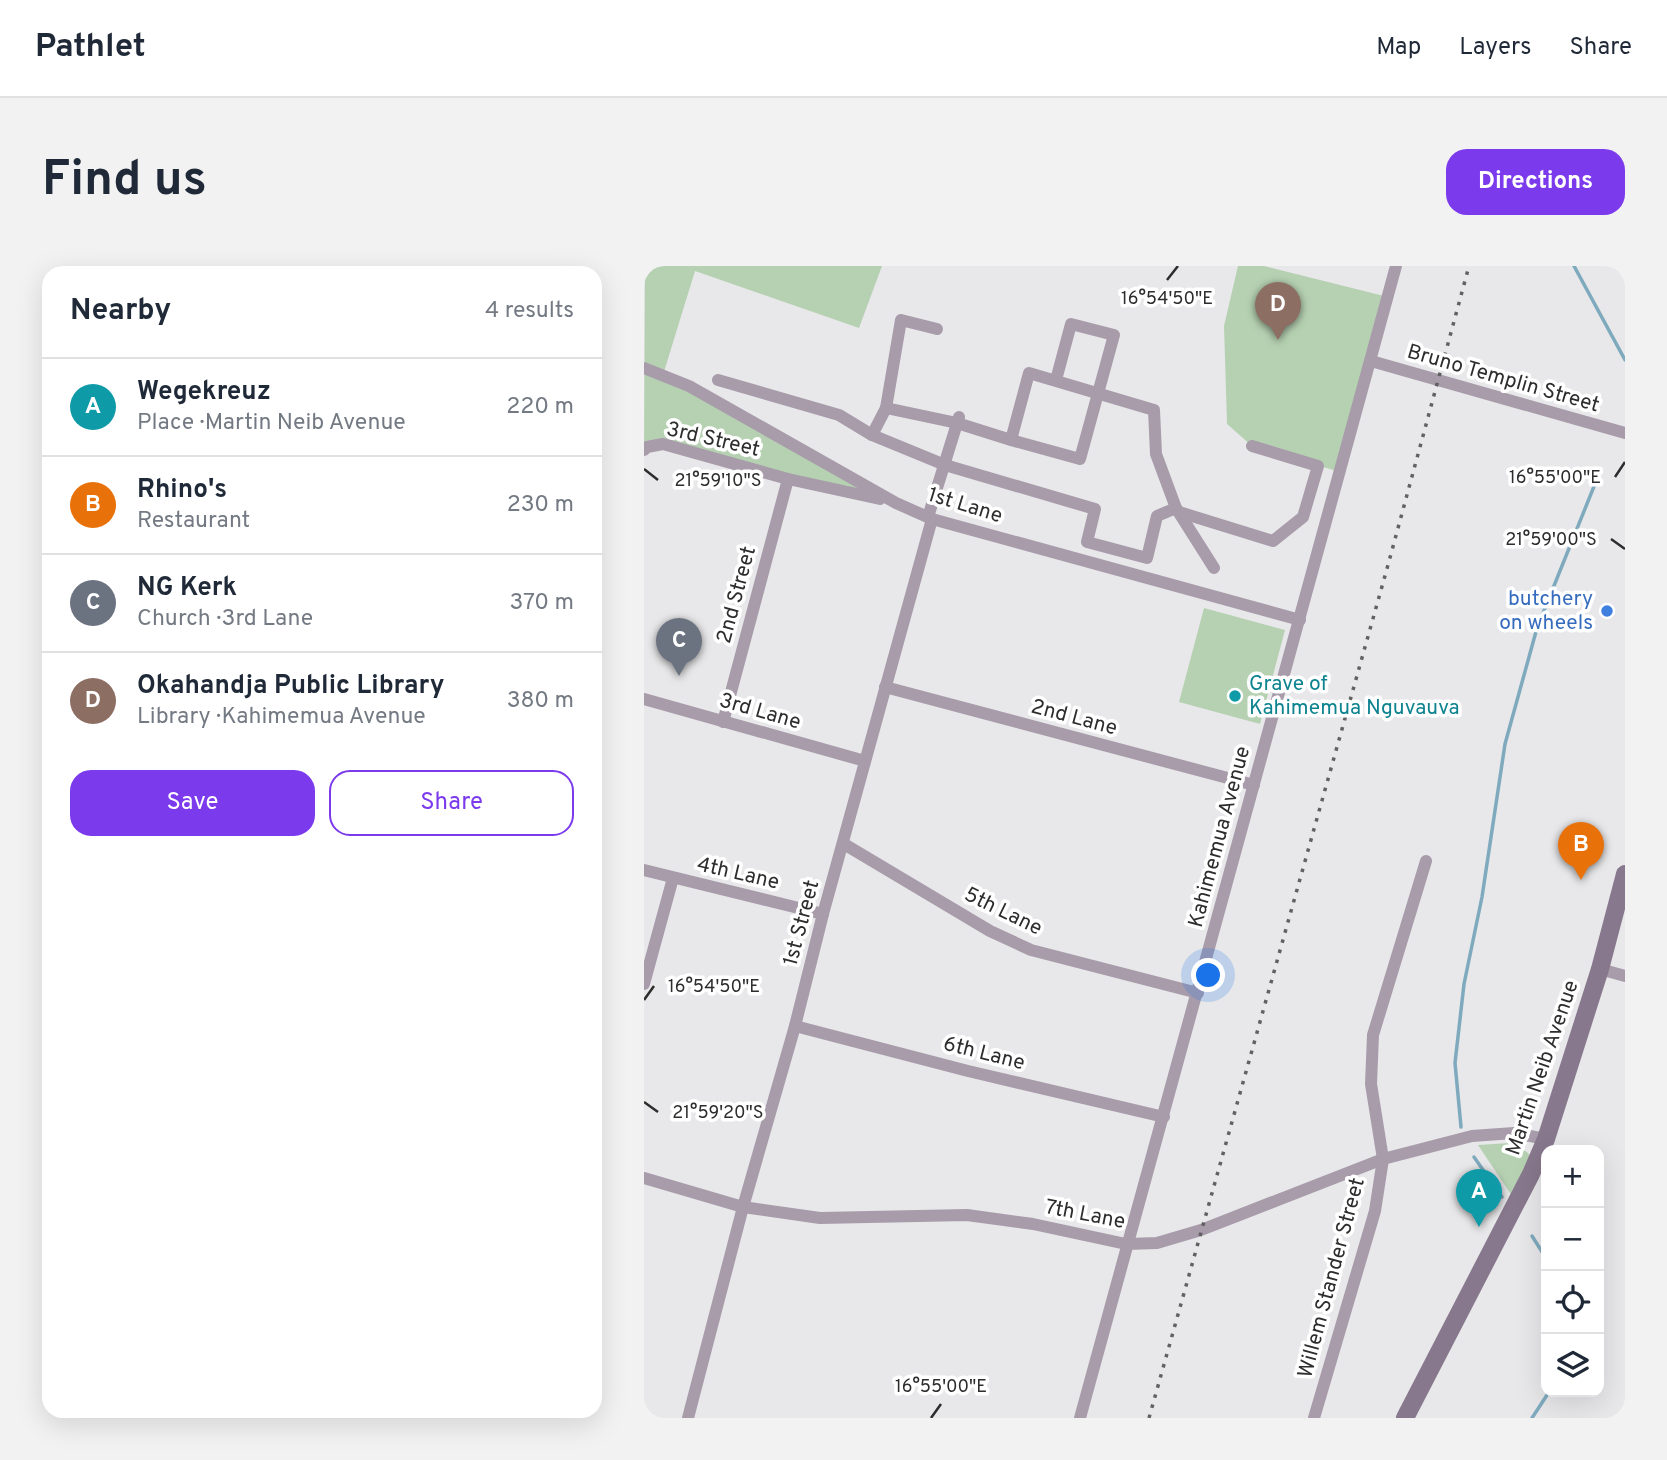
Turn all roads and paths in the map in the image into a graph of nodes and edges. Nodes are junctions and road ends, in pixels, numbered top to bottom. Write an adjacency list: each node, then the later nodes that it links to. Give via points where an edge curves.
1 (1396, 266): 3 (street, Kahimemua Avenue)
2 (937, 329): 8 (street, via 901,320)
3 (1371, 361): 10 (street, Bruno Templin Street); 21 (street, Kahimemua Avenue)
4 (644, 368): 17 (street, 1st Lane, via 689,386)
5 (718, 380): 11 (street, via 839,415)
6 (1056, 380): 7 (street); 7 (street, via 1071,324 1114,335); 12 (street, via 1029,373)
7 (1099, 392): 12 (street, via 1080,459); 18 (street, via 1154,410 1156,454)
8 (886, 408): 9 (street); 11 (street)
9 (958, 420): 12 (street); 15 (street, 1st Street)
10 (1625, 433)
11 (872, 435): 15 (street)
12 (1011, 440)
13 (1252, 446): 18 (street, via 1318,466 1303,517 1273,541)
14 (644, 450): 16 (street, 3rd Street, via 663,444)
15 (945, 465): 18 (street, via 1096,509 1087,542 1147,558 1157,516); 19 (street, 1st Street)
16 (788, 479): 17 (street, 3rd Street); 24 (street, 2nd Street)
17 (896, 503): 19 (street, 1st Lane)
18 (1178, 510): 20 (street)
19 (930, 518): 21 (street, 1st Lane); 22 (street, 1st Street)
20 (1214, 568)
21 (1300, 620): 26 (street, Kahimemua Avenue)
22 (885, 687): 25 (street, 1st Street); 26 (street, 2nd Lane)
23 (644, 699): 24 (street, 3rd Lane)
24 (723, 722): 25 (street, 3rd Lane)
25 (865, 761): 27 (street, 1st Street)
26 (1254, 785): 36 (street, Kahimemua Avenue)
27 (844, 844): 32 (street, 1st Street); 36 (street, 5th Lane, via 990,931 1031,950)
28 (1426, 861): 40 (street, Willem Stander Street, via 1373,1035 1371,1084)
29 (644, 870): 31 (street, 4th Lane)
30 (1625, 874): 33 (main road, Martin Neib Avenue)
31 (673, 878): 32 (street, 4th Lane); 35 (street)
32 (823, 914): 37 (street, 1st Street)
33 (1600, 969): 34 (street); 39 (main road, Martin Neib Avenue)
34 (1625, 975)
35 (644, 984)
36 (1198, 993): 38 (street, Kahimemua Avenue)
37 (795, 1026): 38 (street, 6th Lane); 42 (street, 1st Street)
38 (1164, 1117): 43 (street, Kahimemua Avenue)
39 (1546, 1139): 40 (street, 7th Lane, via 1514,1133 1472,1136); 47 (main road, Martin Neib Avenue)
40 (1383, 1158): 43 (street, 7th Lane, via 1201,1230 1157,1243); 46 (street, Willem Stander Street, via 1375,1211)
41 (644, 1178): 42 (street, 7th Lane)
42 (743, 1207): 43 (street, 7th Lane, via 820,1218 967,1216 1033,1224); 44 (street, 1st Street)
43 (1126, 1244): 45 (street, Kahimemua Avenue)
44 (688, 1418)
45 (1080, 1418)
46 (1314, 1418)
47 (1405, 1418)

